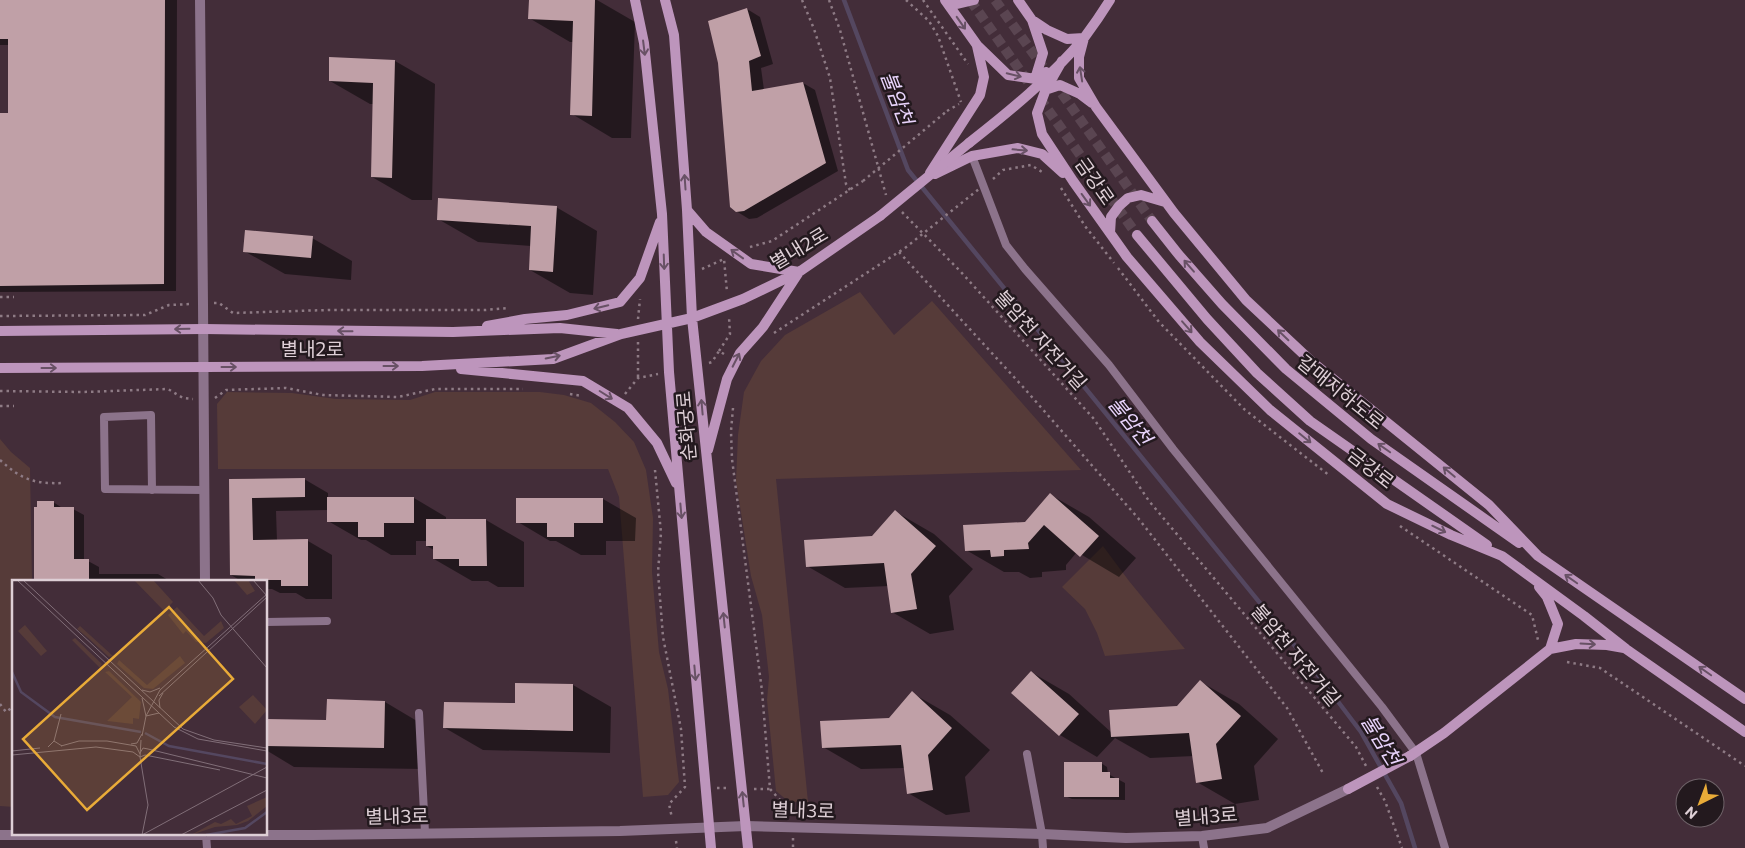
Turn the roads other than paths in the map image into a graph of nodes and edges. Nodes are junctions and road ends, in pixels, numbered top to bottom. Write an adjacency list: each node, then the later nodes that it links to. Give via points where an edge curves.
1 (200, 0): 28 (street)
2 (635, 0): 21 (street, 순화궁로, one-way to 21, via 644,43)
3 (665, 0): 20 (street, 순화궁로, one-way to 3, via 674,34)
4 (946, 0): 5 (street, via 957,4); 10 (street, one-way to 10)
5 (974, 0)
6 (1018, 0): 8 (street)
7 (1110, 0): 9 (street)
8 (1032, 20): 9 (street, via 1067,39); 12 (street, via 1043,53)
9 (1084, 38): 11 (street); 15 (street, one-way to 9, via 1079,78 1079,57)
10 (977, 45): 12 (street, one-way to 12, via 1008,75); 17 (street, bridge, via 984,77 980,95)
11 (1062, 61): 12 (street); 13 (street, 금강로); 14 (street)
12 (1036, 79): 14 (street)
13 (1046, 89): 14 (street); 15 (street, via 1060,85 1080,94); 18 (street, 금강로, via 1037,112 1042,134)
14 (1018, 105): 17 (street, 별내2로, bridge)
15 (1096, 107): 19 (street)
16 (972, 156): 17 (street, bridge); 18 (street, one-way to 18, via 1018,148 1042,154); 51 (lane, via 1006,245 1109,365 1173,450 1382,707)
17 (928, 177): 25 (street, 별내2로, bridge, via 880,216)
18 (1073, 182): 23 (street, 금강로, one-way to 23)
19 (1166, 202): 23 (street, via 1141,195 1128,198 1111,217); 40 (street, one-way to 19, via 1489,505 1312,362 1272,325 1246,300)
20 (687, 210): 25 (street, one-way to 20, via 751,264 706,232); 26 (street, 순화궁로)
21 (662, 214): 27 (street, 순화궁로, one-way to 27); 30 (street, one-way to 30, via 640,278 620,302 567,315)
22 (1152, 221): 40 (street, 갈매지하도로, one-way to 22, via 1371,439 1286,369 1222,304)
23 (1110, 233): 39 (street, 금강로, one-way to 39, via 1200,342 1270,410 1387,504)
24 (1137, 236): 39 (street, 갈매지하도로, via 1257,373 1310,421)
25 (799, 272): 26 (street, 별내2로, via 743,299); 35 (street, one-way to 25, via 726,379 740,353 763,327)
26 (692, 318): 27 (street, 별내2로); 35 (street, 순화궁로, one-way to 26)
27 (666, 324): 31 (street, 별내2로); 38 (street, 순화궁로)
28 (204, 329): 29 (street, 별내2로, one-way to 29); 30 (street, 별내2로, one-way to 28); 33 (street)
29 (0, 331)
30 (452, 332): 31 (street, 별내2로, via 560,328)
31 (621, 334): 32 (street, 별내2로, one-way to 31, via 552,359)
32 (422, 366): 33 (street, 별내2로, one-way to 32); 38 (street, one-way to 38, via 583,380 628,408 657,443)
33 (204, 367): 34 (street, 별내2로, one-way to 33); 37 (street)
34 (0, 368)
35 (706, 457): 52 (street, 순화궁로, one-way to 35)
36 (152, 490): 36 (lane, via 105,490 104,416 151,415); 37 (lane)
37 (204, 490): 42 (street)
38 (680, 490): 53 (street, 순화궁로, one-way to 53)
39 (1502, 556): 41 (street, 금강로)
40 (1538, 556): 47 (street, one-way to 40)
41 (1530, 576): 45 (street, via 1547,597 1558,624); 46 (street, 금강로)
42 (205, 580)
43 (327, 621): 44 (lane)
44 (268, 622)
45 (1550, 649): 46 (street, one-way to 46, via 1576,644); 51 (street, 별내3로)
46 (1626, 649): 49 (street, 금강로)
47 (1745, 699)
48 (419, 713): 54 (lane)
49 (1745, 732)
50 (1027, 754): 56 (lane)
51 (1413, 755): 57 (street, 별내3로, bridge, via 1267,828); 62 (lane)
52 (746, 826): 53 (street, 별내3로); 56 (street, 별내3로); 59 (street, 순화궁로)
53 (709, 827): 54 (street, 별내3로); 58 (street, 순화궁로)
54 (425, 833): 55 (street, 별내3로)
55 (268, 834)
56 (1042, 834): 57 (street, 별내3로, via 1126,838); 60 (lane)
57 (1202, 836): 61 (lane)
58 (711, 848)
59 (748, 848)
60 (1043, 848)
61 (1204, 848)
62 (1445, 848)

